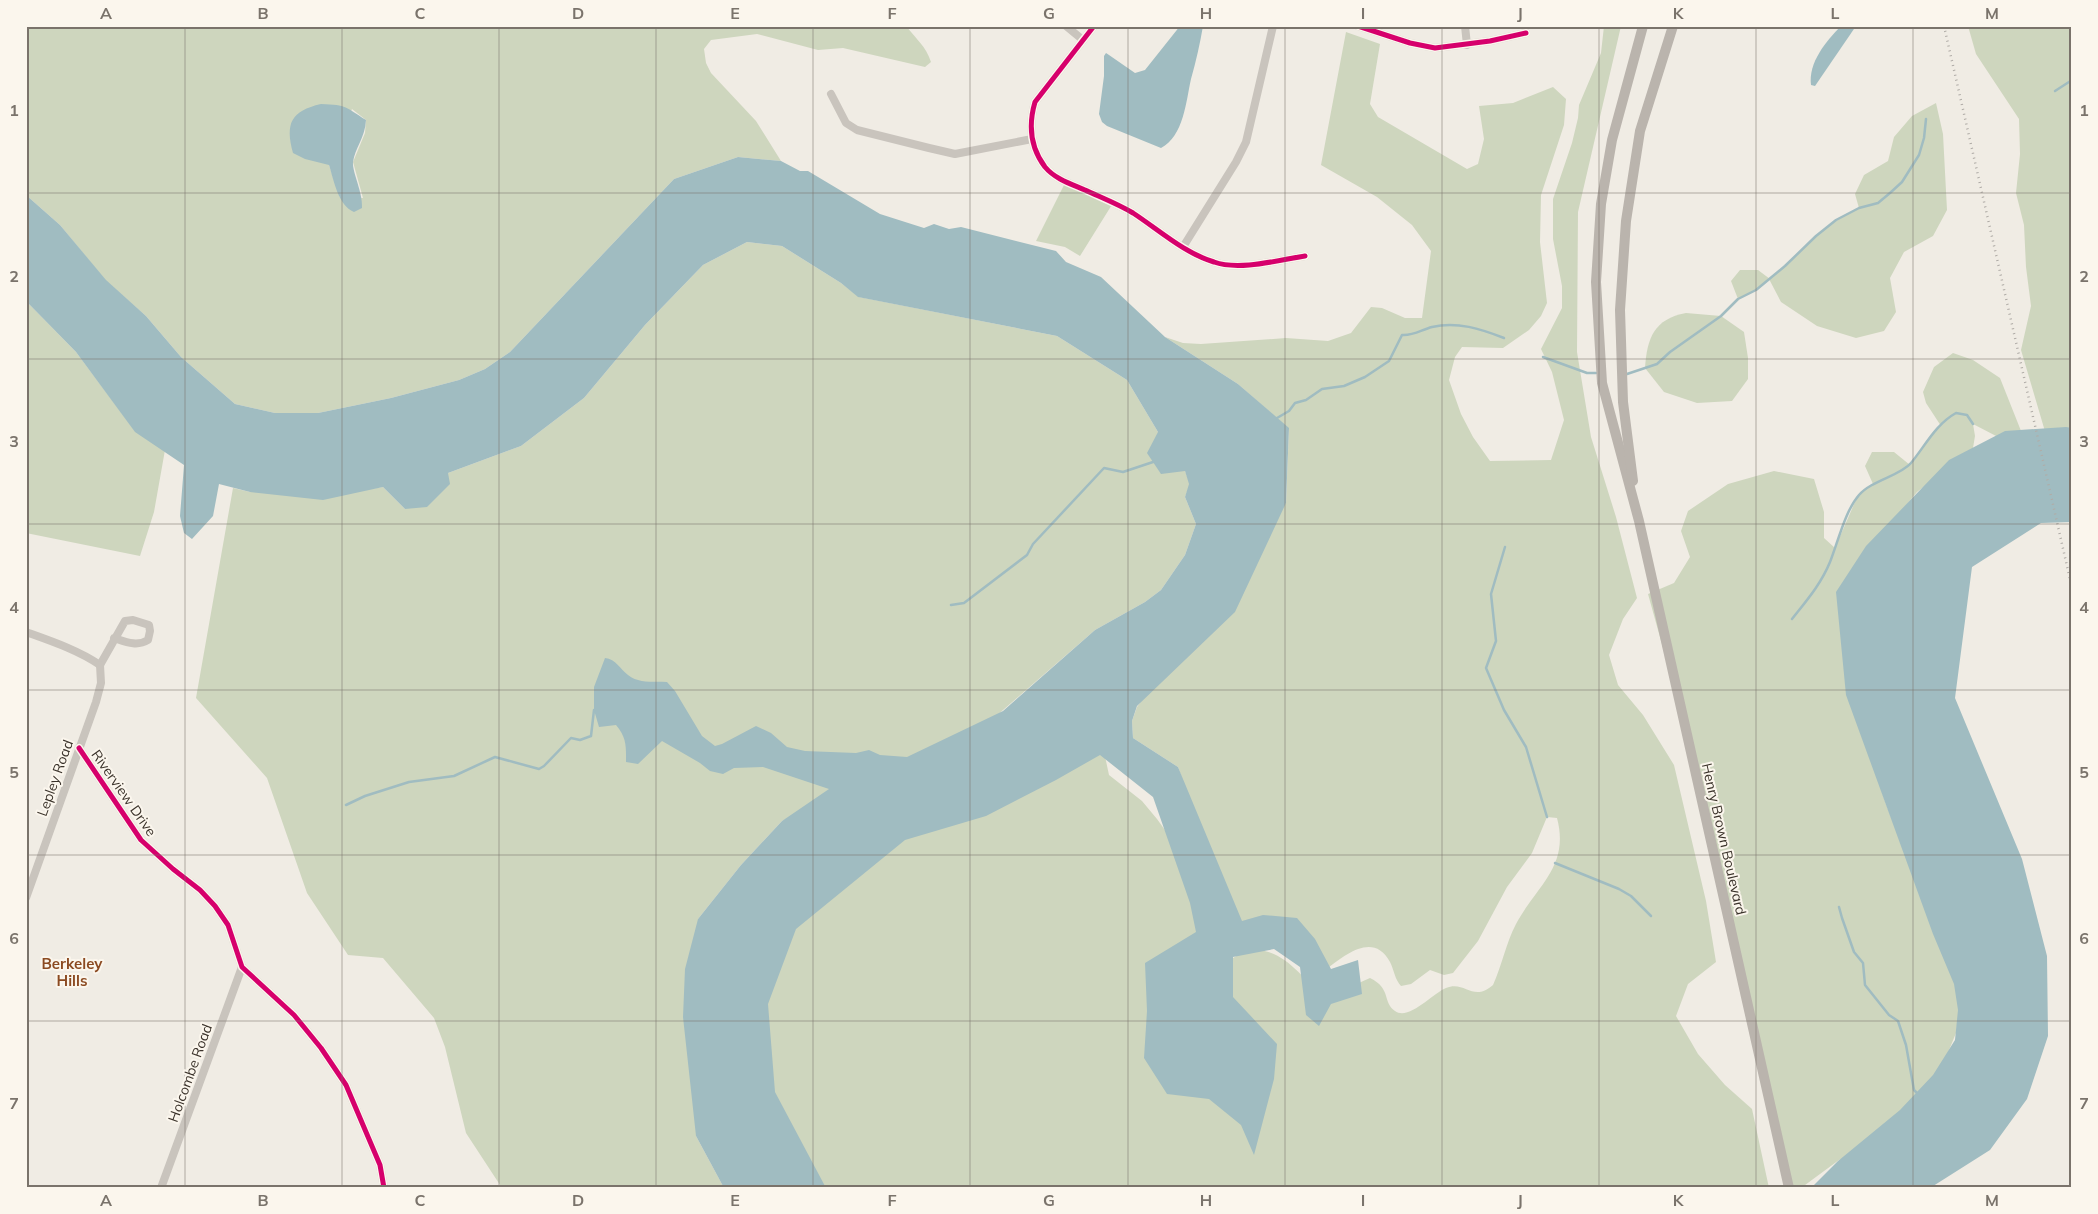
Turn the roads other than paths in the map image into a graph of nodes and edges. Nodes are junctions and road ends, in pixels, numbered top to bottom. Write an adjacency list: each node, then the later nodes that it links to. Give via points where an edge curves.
1 (1066, 26): 9 (street)
2 (1094, 26): 9 (street)
3 (1273, 26): 13 (street, via 1246,142)
4 (1358, 26): 10 (street, via 1435,48)
5 (1465, 26): 10 (street)
6 (1643, 26): 15 (main road, Henry Brown Boulevard, via 1612,140 1601,204 1596,282 1602,383)
7 (1673, 26): 15 (main road, Henry Brown Boulevard, via 1640,131 1626,222 1620,310 1623,402)
8 (1526, 33): 10 (street)
9 (1083, 40): 12 (street, via 1035,102 1030,118)
10 (1467, 44)
11 (831, 94): 12 (street, via 846,123 858,130 928,148 955,154)
12 (1032, 139): 13 (street, via 1035,151 1046,168 1058,178 1130,212)
13 (1183, 247): 14 (street, via 1215,263 1233,266)
14 (1305, 256)
15 (1639, 521): 24 (main road, Henry Brown Boulevard)
16 (26, 632): 18 (street, via 75,651)
17 (114, 638): 17 (street, via 125,622 134,620 149,625 148,640 143,644); 18 (street)
18 (100, 665): 19 (street, Lepley Road, via 101,683)
19 (79, 748): 20 (street, Lepley Road); 21 (street, Riverview Drive, via 141,840 215,906 228,925)
20 (26, 898)
21 (242, 967): 22 (street, Holcombe Road); 23 (street, Riverview Drive, via 294,1015 346,1085 380,1165)
22 (161, 1188)
23 (384, 1188)
24 (1789, 1188)

